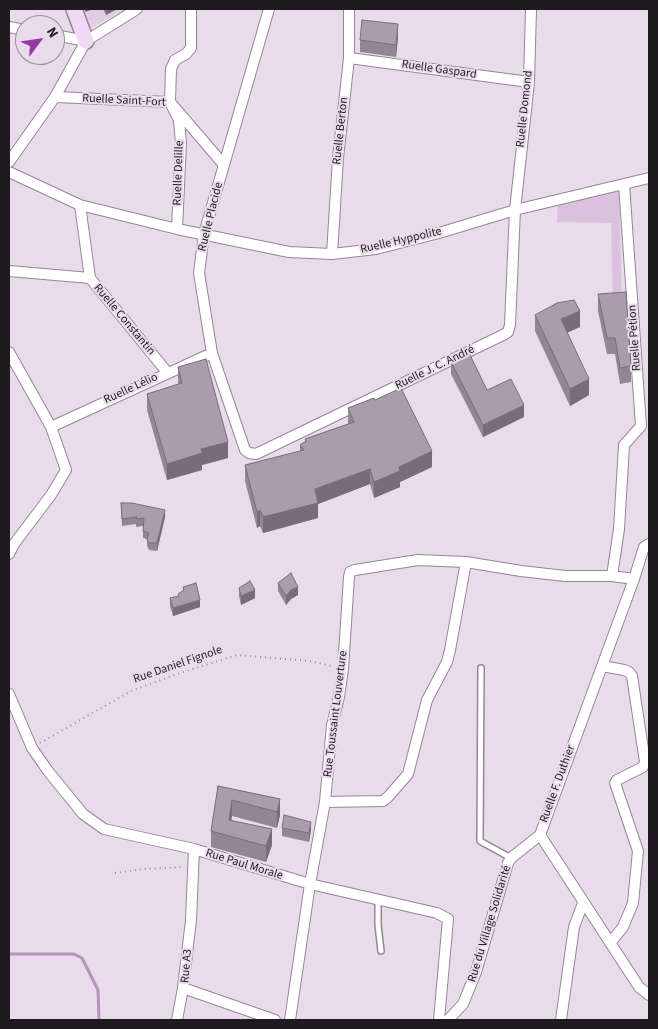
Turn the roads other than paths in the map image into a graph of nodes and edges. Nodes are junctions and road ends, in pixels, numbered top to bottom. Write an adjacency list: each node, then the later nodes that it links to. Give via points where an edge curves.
1 (74, 9): 8 (street)
2 (137, 9): 8 (street)
3 (191, 9): 12 (street, Ruelle Delille, via 191,48 175,60 171,69)
4 (269, 9): 14 (street, Ruelle Placide)
5 (349, 9): 9 (street, Ruelle Berton)
6 (532, 9): 10 (street, Ruelle Domond)
7 (65, 38): 8 (street)
8 (86, 42): 11 (street)
9 (349, 58): 10 (street, Ruelle Gaspard); 22 (street, Ruelle Berton)
10 (529, 82): 19 (street, Ruelle Domond)
11 (55, 97): 12 (street, Ruelle Saint-Fort); 13 (street)
12 (170, 102): 14 (street, Ruelle Saint-Fort); 20 (street, Ruelle Delille, via 179,120 182,143)
13 (9, 162)
14 (224, 166): 21 (street, Ruelle Placide)
15 (9, 172): 18 (street, Ruelle Hyppolite)
16 (649, 178): 17 (street, Ruelle Hyppolite)
17 (624, 184): 19 (street, Ruelle Hyppolite); 34 (street, Ruelle Pétion, via 641,426 624,445 619,529)
18 (80, 205): 20 (street, Ruelle Hyppolite); 24 (street, Ruelle Constantin)
19 (516, 210): 22 (street, Ruelle Hyppolite, via 376,249); 29 (street, Ruelle J. C. André, via 508,332 256,454)
20 (177, 229): 21 (street, Ruelle Hyppolite)
21 (204, 234): 22 (street, Ruelle Hyppolite, via 289,252); 26 (street, Ruelle Placide, via 199,273)
22 (332, 254)
23 (9, 272): 24 (street)
24 (90, 278): 27 (street, Ruelle Constantin)
25 (9, 352): 28 (street)
26 (212, 353): 27 (street, Ruelle Lélio); 29 (street, Ruelle Placide, via 245,450)
27 (167, 372): 28 (street, Ruelle Lélio)
28 (51, 426): 30 (street, via 66,470 51,495)
29 (249, 453)
30 (11, 543): 32 (street)
31 (649, 544): 35 (street, Ruelle F. Duthier, via 644,547)
32 (9, 554)
33 (466, 562): 34 (street, Rue Toussaint Louverture, via 565,576); 39 (street, via 447,662 427,700 408,774 382,801); 39 (street, Rue Toussaint Louverture, via 418,560 350,572 343,668 332,725)
34 (612, 576): 35 (street, Rue Toussaint Louverture)
35 (634, 578): 36 (street, Ruelle F. Duthier)
36 (602, 666): 40 (street, Ruelle F. Duthier); 46 (street, via 624,670 632,676 645,762 643,767 615,783 638,851 633,903 623,927)
37 (481, 668): 42 (lane, via 480,841)
38 (9, 694): 41 (street, Rue Paul Morale, via 32,748 84,814 104,829)
39 (325, 802): 43 (street, Rue Toussaint Louverture)
40 (540, 835): 42 (street, Rue du Village Solidarité); 45 (street, Ruelle F. Duthier)
41 (194, 850): 43 (street, Rue Paul Morale); 48 (street, Rue A3, via 191,920)
42 (511, 858): 54 (street, Rue du Village Solidarité, via 476,972 463,1004)
43 (310, 884): 44 (street, Rue Paul Morale); 52 (street, Rue Toussaint Louverture)
44 (378, 900): 47 (lane); 53 (street, Rue Paul Morale, via 437,913 448,919)
45 (583, 903): 46 (street, Ruelle F. Duthier); 55 (street, via 574,927)
46 (610, 943): 49 (street, Ruelle F. Duthier, via 639,987)
47 (381, 951)
48 (183, 988): 50 (street); 51 (street, Rue A3)
49 (649, 994)
50 (177, 1020)
51 (274, 1020)
52 (290, 1020)
53 (439, 1020)
54 (448, 1020)
55 (561, 1020)

